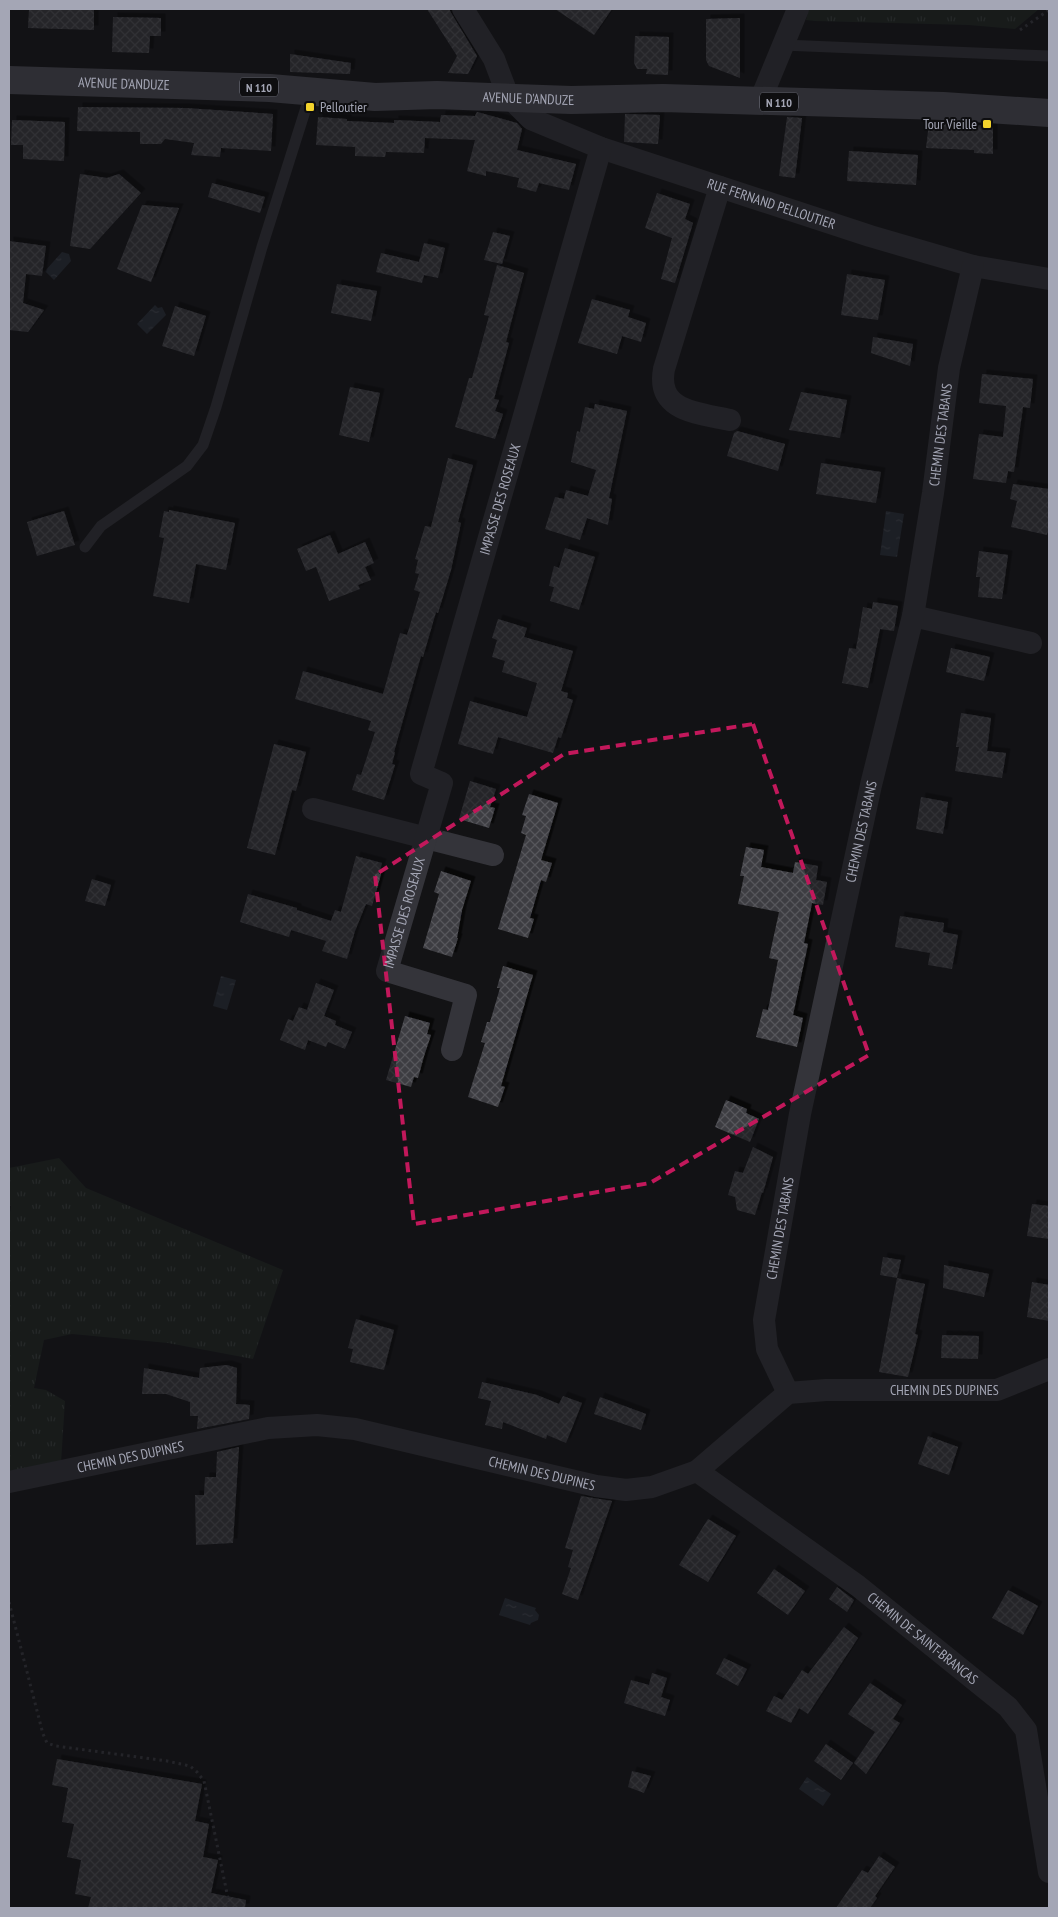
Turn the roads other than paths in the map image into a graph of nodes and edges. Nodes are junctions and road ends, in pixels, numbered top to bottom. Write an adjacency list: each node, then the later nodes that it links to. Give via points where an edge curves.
1 (463, 9): 7 (street, via 494,59)
2 (798, 9): 3 (street)
3 (783, 45): 4 (lane); 8 (street)
4 (1049, 56)
5 (9, 80): 6 (main road, AVENUE D'ANDUZE / N 110)
6 (312, 90): 7 (main road, AVENUE D'ANDUZE / N 110, via 375,97); 15 (lane, via 203,445 187,466 102,526)
7 (508, 96): 8 (main road, AVENUE D'ANDUZE / N 110, via 571,100); 10 (street, RUE FERNAND PELLOUTIER, via 531,119)
8 (760, 101): 9 (main road, AVENUE D'ANDUZE / N 110, via 943,106)
9 (1049, 113)
10 (601, 148): 11 (street, RUE FERNAND PELLOUTIER); 19 (street, IMPASSE DES ROSEAUX, via 421,774 442,783)
11 (720, 187): 12 (street, RUE FERNAND PELLOUTIER); 14 (street, via 662,381 665,395 674,404)
12 (974, 266): 13 (street, RUE FERNAND PELLOUTIER); 16 (street, CHEMIN DES TABANS, via 949,368)
13 (1049, 279)
14 (730, 420)
15 (85, 547)
16 (913, 616): 17 (street); 23 (street, CHEMIN DES TABANS, via 871,785 800,1114 764,1320 767,1349)
17 (1031, 643)
18 (313, 809): 19 (street, IMPASSE DES ROSEAUX)
19 (427, 837): 20 (street, IMPASSE DES ROSEAUX); 21 (street, IMPASSE DES ROSEAUX, via 387,971 466,995)
20 (493, 855)
21 (452, 1050)
22 (1049, 1369): 23 (street, CHEMIN DES DUPINES, via 997,1390)
23 (788, 1393): 24 (street, CHEMIN DES DUPINES)
24 (697, 1471): 25 (street, CHEMIN DES DUPINES, via 652,1487 626,1490 596,1486 354,1429 317,1425 268,1428); 26 (street, CHEMIN DE SAINT-BRANCAS, via 858,1586 1008,1707 1026,1730)
25 (9, 1482)
26 (1046, 1830): 27 (street, CHEMIN DE SAINT-BRANCAS)
27 (1049, 1872)

